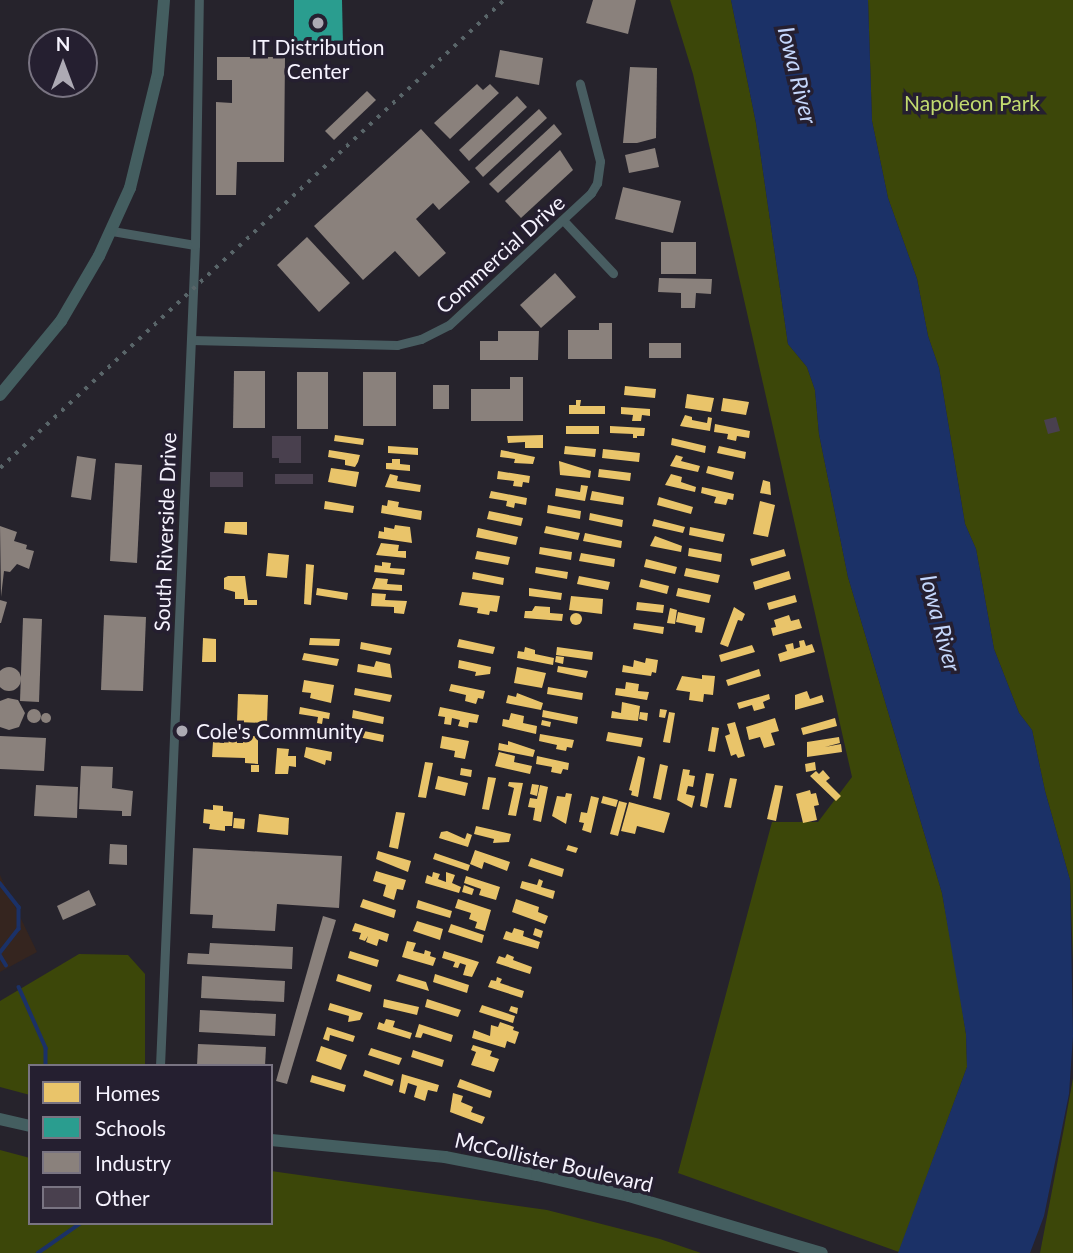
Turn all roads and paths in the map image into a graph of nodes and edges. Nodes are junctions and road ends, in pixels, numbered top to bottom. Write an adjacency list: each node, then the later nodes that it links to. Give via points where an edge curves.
1 (164, 0): 5 (main road, via 151,111 130,188)
2 (199, 0): 6 (street, South Riverside Drive)
3 (580, 84): 4 (street, Commercial Drive, via 599,173 591,193)
4 (563, 220): 7 (street); 8 (street, Commercial Drive, via 454,321 421,339 397,345)
5 (111, 231): 6 (street); 9 (main road, via 61,321)
6 (195, 245): 8 (street, South Riverside Drive)
7 (613, 273)
8 (191, 340): 10 (street, South Riverside Drive)
9 (0, 395)
10 (160, 1064)
11 (0, 1119): 12 (main road)
12 (28, 1126)
13 (273, 1140): 14 (main road, McCollister Boulevard, via 445,1157 537,1174)
14 (822, 1253)

